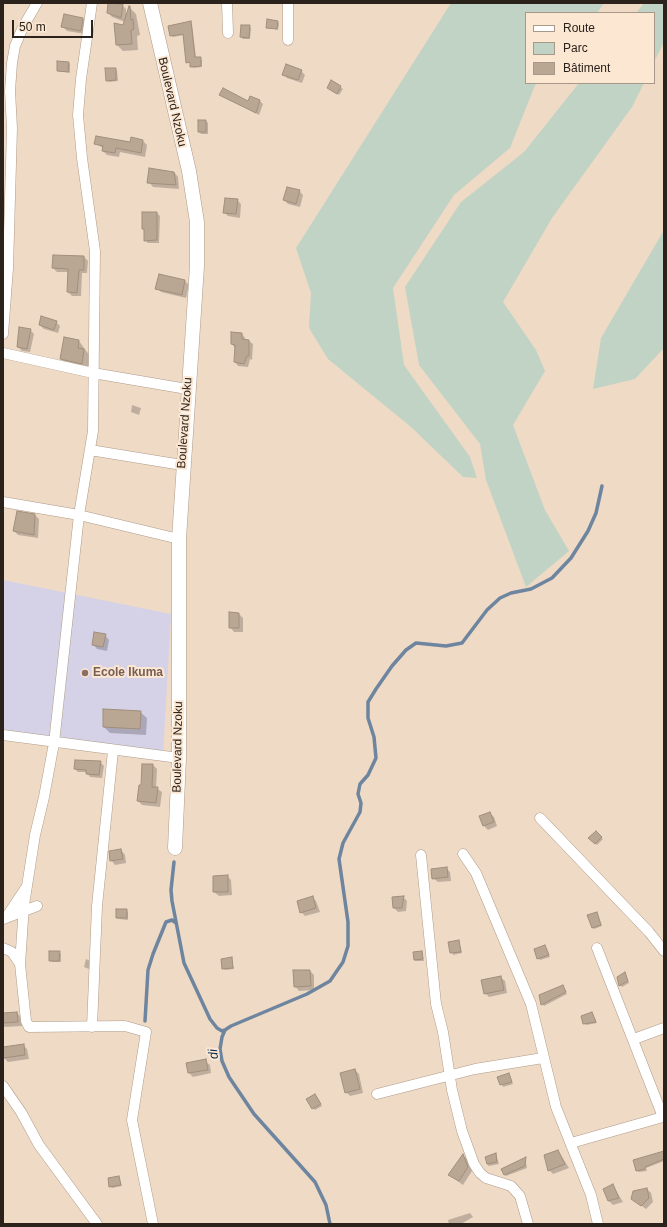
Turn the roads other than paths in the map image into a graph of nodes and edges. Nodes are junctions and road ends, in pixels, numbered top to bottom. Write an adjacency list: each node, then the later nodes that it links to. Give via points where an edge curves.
1 (37, 3): 8 (street, via 15,46 12,63 12,128)
2 (92, 3): 11 (street, via 78,116 95,251)
3 (150, 3): 12 (street, Boulevard Nzoku, via 189,171 197,222 197,266)
4 (226, 3): 6 (street)
5 (288, 3): 7 (street)
6 (228, 33)
7 (288, 40)
8 (6, 218): 9 (street, via 8,268)
9 (3, 334)
10 (3, 353): 11 (street)
11 (93, 373): 12 (street); 13 (street, via 94,415)
12 (187, 389): 14 (street, Boulevard Nzoku)
13 (90, 450): 14 (street); 16 (street)
14 (182, 465): 17 (street, Boulevard Nzoku)
15 (3, 502): 16 (street)
16 (79, 515): 17 (street); 19 (street)
17 (179, 539): 21 (street, Boulevard Nzoku)
18 (3, 736): 19 (street)
19 (54, 743): 20 (street); 26 (street)
20 (113, 751): 21 (street); 34 (street, via 97,906)
21 (179, 758): 23 (street, Boulevard Nzoku)
22 (540, 818): 32 (street)
23 (175, 848)
24 (463, 854): 37 (street, via 476,873 531,1004)
25 (421, 855): 38 (street, via 436,1004)
26 (27, 886): 28 (street); 29 (street)
27 (37, 906): 28 (street)
28 (24, 910): 29 (street); 33 (street)
29 (5, 917)
30 (3, 948): 33 (street, via 12,952)
31 (597, 948): 36 (street)
32 (664, 951)
33 (20, 964): 34 (street, via 26,1021 29,1027)
34 (92, 1027): 43 (street, via 125,1026 146,1032 132,1120)
35 (664, 1028): 36 (street)
36 (634, 1039): 41 (street, via 663,1117)
37 (543, 1058): 38 (street, via 506,1063); 41 (street, via 556,1107)
38 (450, 1076): 40 (street); 44 (street, via 462,1131 474,1164 486,1178 516,1190)
39 (3, 1086): 42 (street, via 39,1145)
40 (377, 1094)
41 (571, 1143): 45 (street)
42 (97, 1224)
43 (153, 1224)
44 (528, 1224)
45 (598, 1224)

